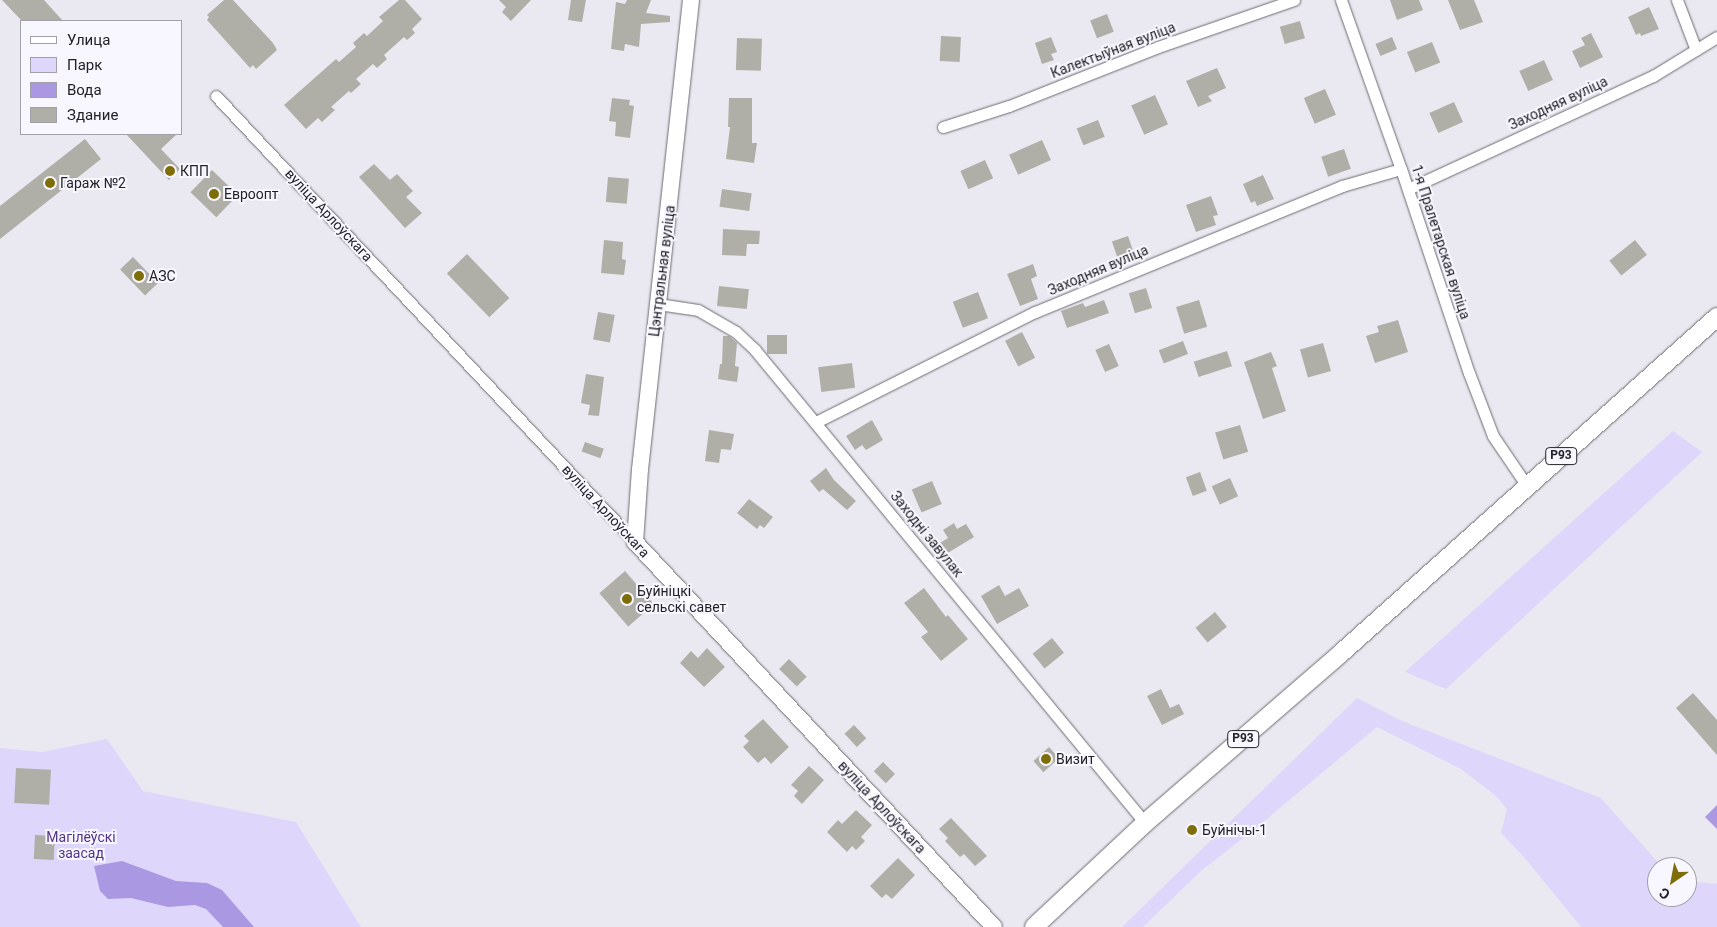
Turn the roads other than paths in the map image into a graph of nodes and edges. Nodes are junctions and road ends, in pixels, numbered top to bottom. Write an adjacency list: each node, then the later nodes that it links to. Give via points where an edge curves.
1 (691, 0): 11 (street, Цэнтральная вуліца)
2 (1294, 0): 8 (street, Калектыўная вуліца, via 1158,47 1009,106)
3 (1341, 0): 9 (street, 1-я Пралетарская вуліца)
4 (1677, 0): 6 (street)
5 (1717, 37): 6 (street, Заходняя вуліца)
6 (1696, 50): 10 (street, Заходняя вуліца, via 1638,83)
7 (216, 96): 15 (street, вуліца Арлоўскага)
8 (943, 127)
9 (1402, 169): 10 (street, 1-я Пралетарская вуліца); 13 (street, Заходняя вуліца, via 1342,186 1035,312)
10 (1408, 189): 14 (street, 1-я Пралетарская вуліца, via 1493,436)
11 (658, 304): 13 (street, Заходні завулак, via 698,310 736,332); 15 (street, Цэнтральная вуліца)
12 (1717, 316): 14 (main road, Р93)
13 (816, 422): 16 (street, Заходні завулак)
14 (1527, 486): 16 (main road, Р93)
15 (635, 542): 17 (street, вуліца Арлоўскага)
16 (1145, 823): 18 (main road, Р93)
17 (994, 927)
18 (1034, 927)

